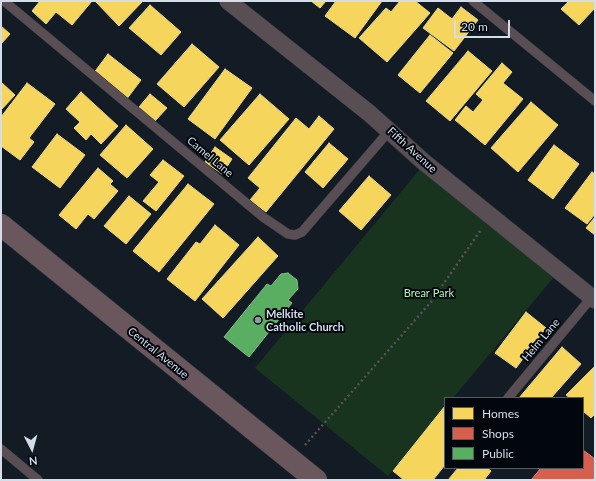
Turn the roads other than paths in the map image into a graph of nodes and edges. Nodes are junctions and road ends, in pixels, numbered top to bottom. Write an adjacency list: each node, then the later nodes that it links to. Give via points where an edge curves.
1 (4, 1): 5 (lane, Camel Lane, via 263,217 288,234 302,232)
2 (228, 1): 5 (street, Fifth Avenue)
3 (473, 1): 4 (lane)
4 (595, 101)
5 (390, 130): 7 (street, Fifth Avenue, via 413,153)
6 (1, 225): 11 (main road, Central Avenue)
7 (593, 298): 8 (lane, Helm Lane)
8 (509, 397)
9 (1, 449): 10 (lane)
10 (38, 480)
11 (316, 480)

